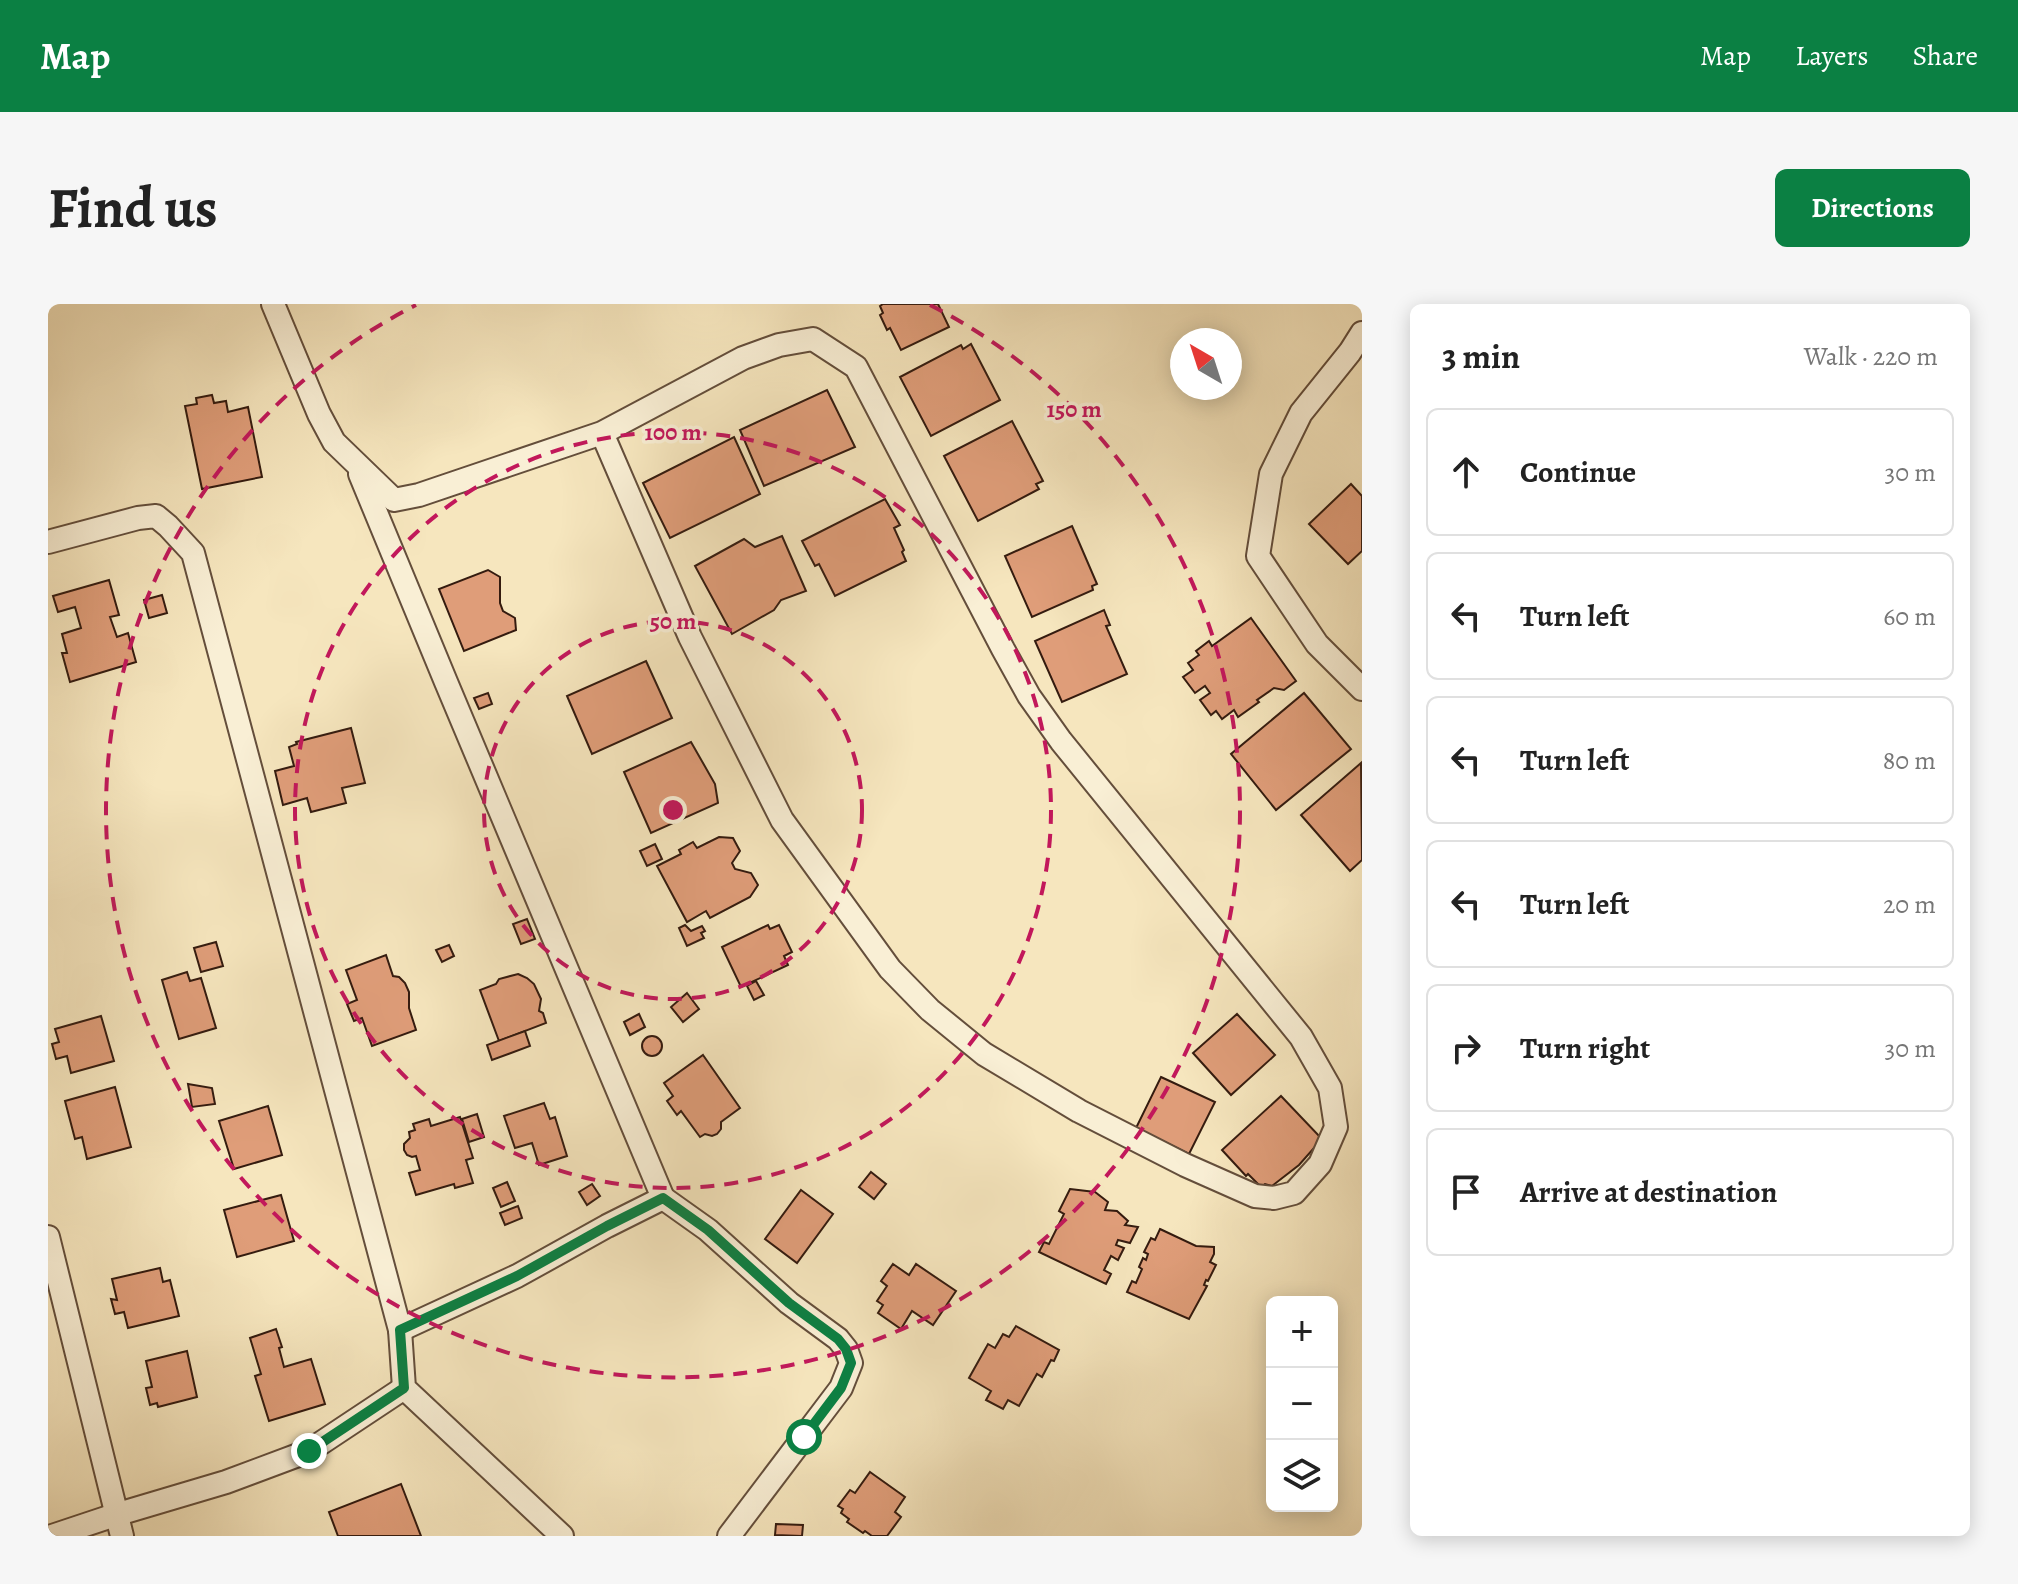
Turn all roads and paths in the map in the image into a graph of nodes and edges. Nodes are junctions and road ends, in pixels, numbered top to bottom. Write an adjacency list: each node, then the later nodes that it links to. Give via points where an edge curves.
1 (273, 304): 4 (street, via 319,414 334,442)
2 (1362, 333): 6 (street, via 1301,413 1271,474 1258,556 1317,644)
3 (602, 433): 3 (street, via 743,358 779,345 813,339 856,367 1029,696 1301,1037 1330,1088 1336,1127 1320,1164 1294,1193 1255,1196 1079,1111 984,1054 890,969 782,820 690,637); 4 (street, via 394,500)
4 (357, 466): 7 (street)
5 (48, 542): 9 (street, via 156,516 193,553)
6 (1362, 689)
7 (663, 1198): 9 (street, via 517,1276); 14 (street, via 838,1339 851,1363 841,1388)
8 (48, 1237): 11 (street)
9 (400, 1330): 10 (street)
10 (404, 1388): 11 (street, via 309,1451); 13 (street)
11 (118, 1525): 12 (street)
12 (52, 1536)
13 (562, 1536)
14 (729, 1536)

